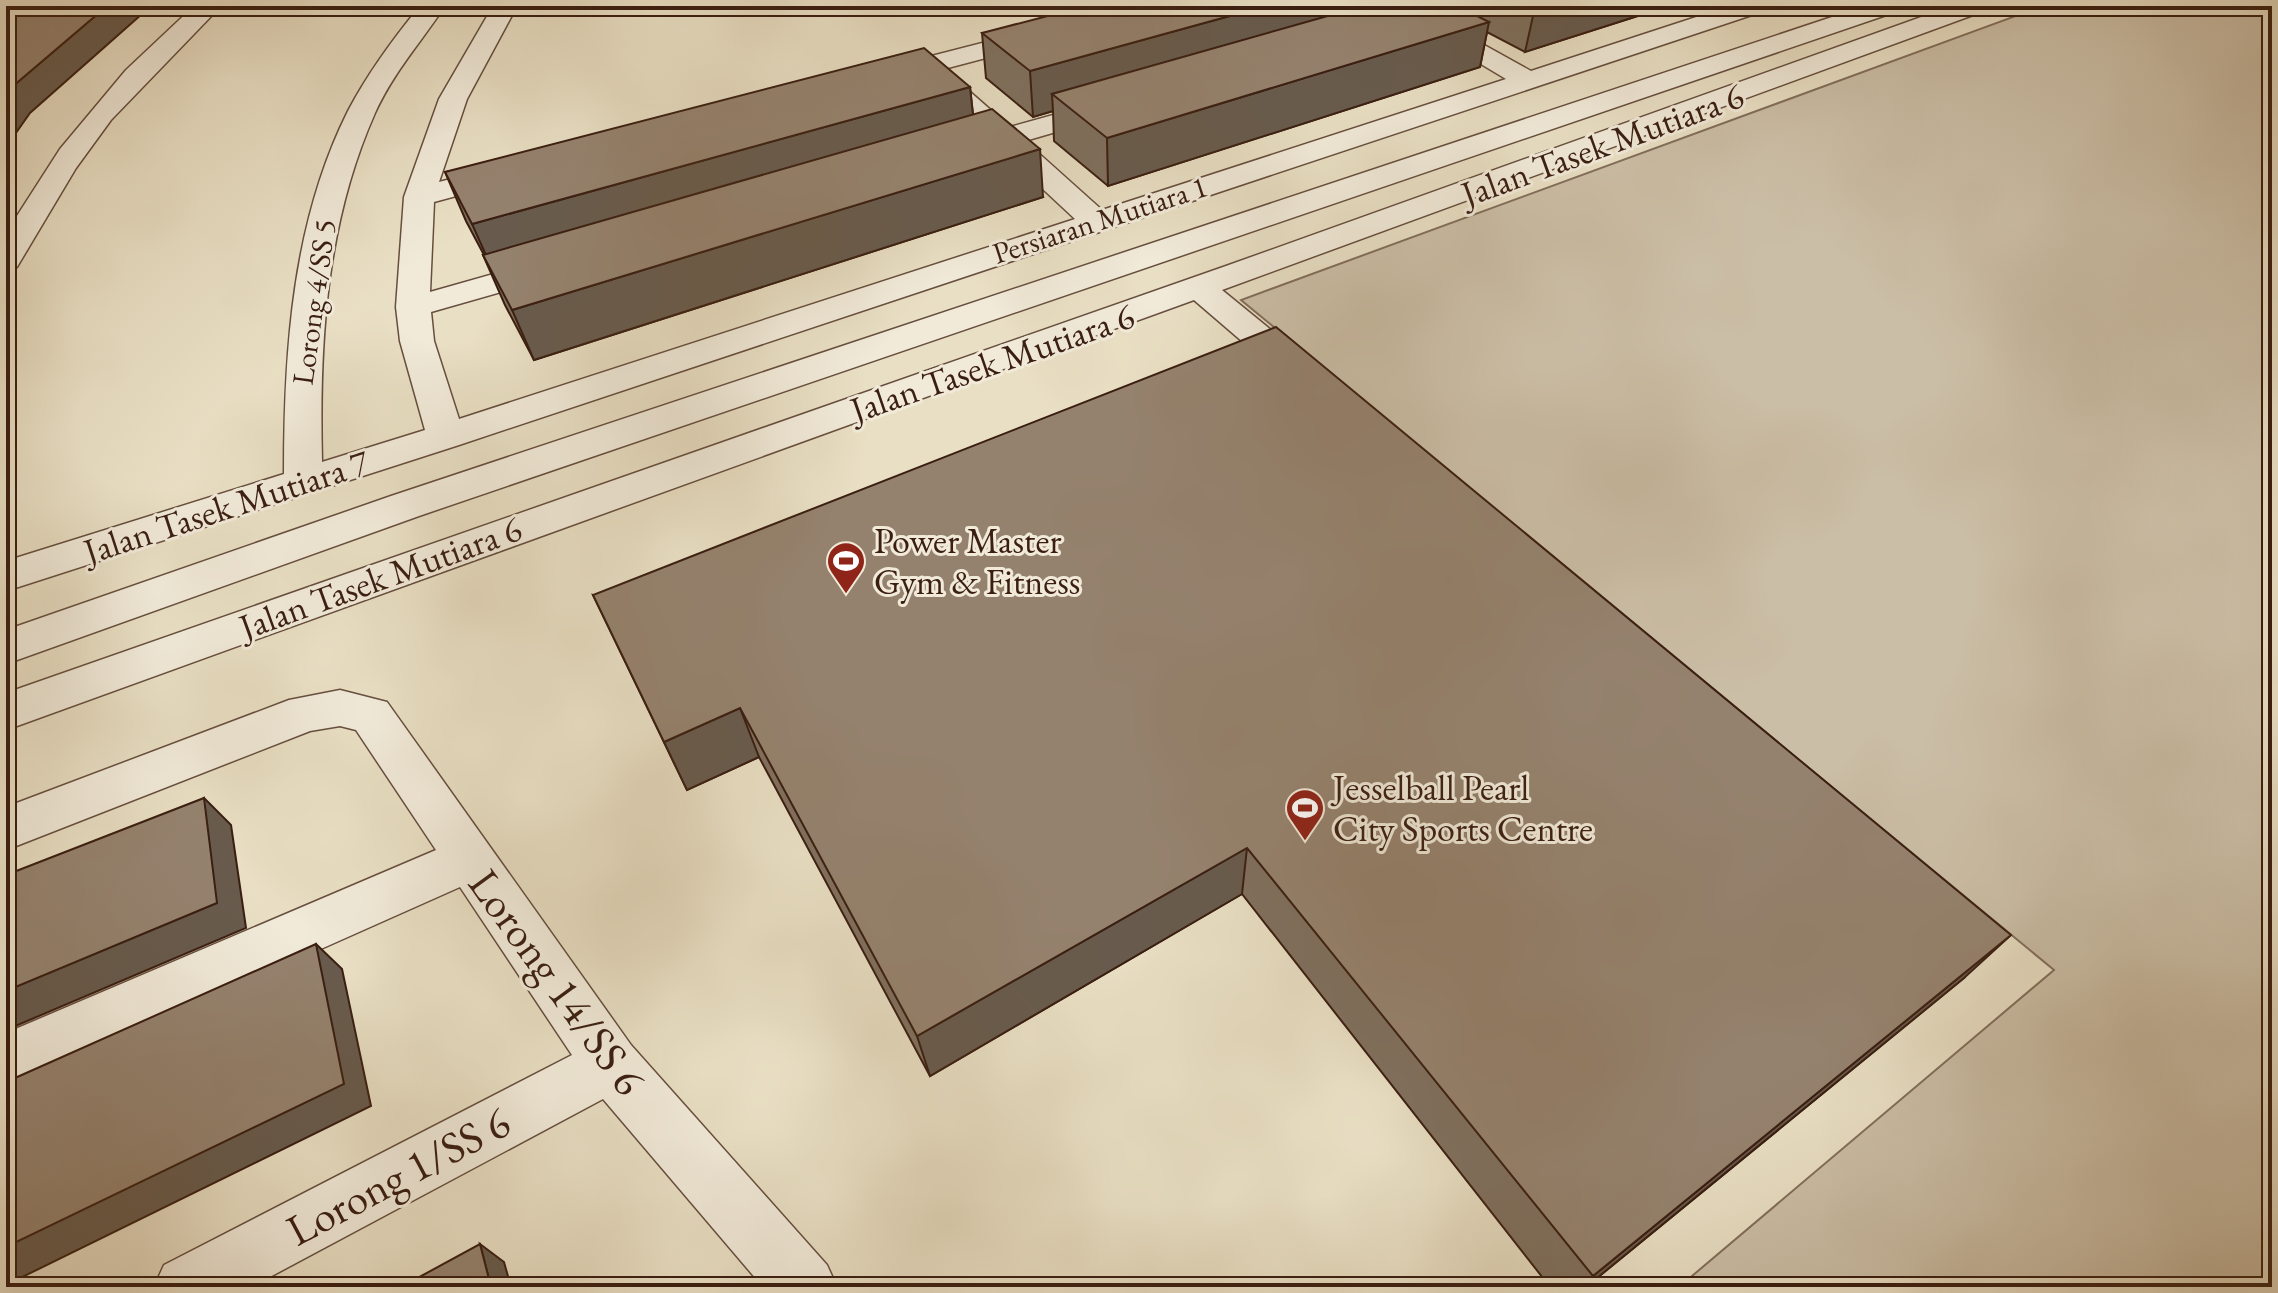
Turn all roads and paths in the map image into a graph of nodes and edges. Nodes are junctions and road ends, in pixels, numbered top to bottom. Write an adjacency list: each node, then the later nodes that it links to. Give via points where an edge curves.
1 (209, 6): 21 (street, via 114,100 71,154)
2 (433, 6): 28 (street, Lorong 4/SS 5, via 356,118 322,218 300,385)
3 (505, 6): 19 (street, via 453,99)
4 (1155, 6): 10 (street)
5 (1457, 6): 9 (street)
6 (1755, 6): 11 (street, Persiaran Mutiara 1)
7 (1889, 6): 14 (street, Jalan Tasek Mutiara 6)
8 (1975, 6): 16 (street, Jalan Tasek Mutiara 6)
9 (1400, 17): 11 (street)
10 (926, 66): 12 (street); 15 (street)
11 (1528, 80): 20 (street, Persiaran Mutiara 1)
12 (849, 86)
13 (1143, 98): 15 (street)
14 (1574, 111): 16 (street); 23 (street, Jalan Tasek Mutiara 6)
15 (1005, 138): 17 (street); 20 (street)
16 (1620, 138): 24 (street, Jalan Tasek Mutiara 6)
17 (944, 156)
18 (542, 165): 19 (street)
19 (419, 197): 25 (street)
20 (1090, 223): 23 (street); 27 (street, Persiaran Mutiara 1)
21 (6, 260)
22 (580, 260): 25 (street)
23 (1126, 263): 30 (street, Jalan Tasek Mutiara 6)
24 (1201, 289): 26 (street); 31 (street, Jalan Tasek Mutiara 6)
25 (413, 307): 27 (street, via 417,341)
26 (1336, 403)
27 (446, 436): 28 (street, Jalan Tasek Mutiara 7)
28 (303, 482): 29 (street, Jalan Tasek Mutiara 7)
29 (6, 576)
30 (6, 647)
31 (6, 712)
32 (6, 829): 33 (street, Lorong 14/SS 6, via 305,713 340,708 371,715)
33 (469, 859): 34 (street); 35 (street, Lorong 14/SS 6)
34 (6, 1061)
35 (611, 1065): 36 (street, Lorong 1/SS 6); 37 (street, Lorong 14/SS 6)
36 (186, 1287)
37 (805, 1287)

